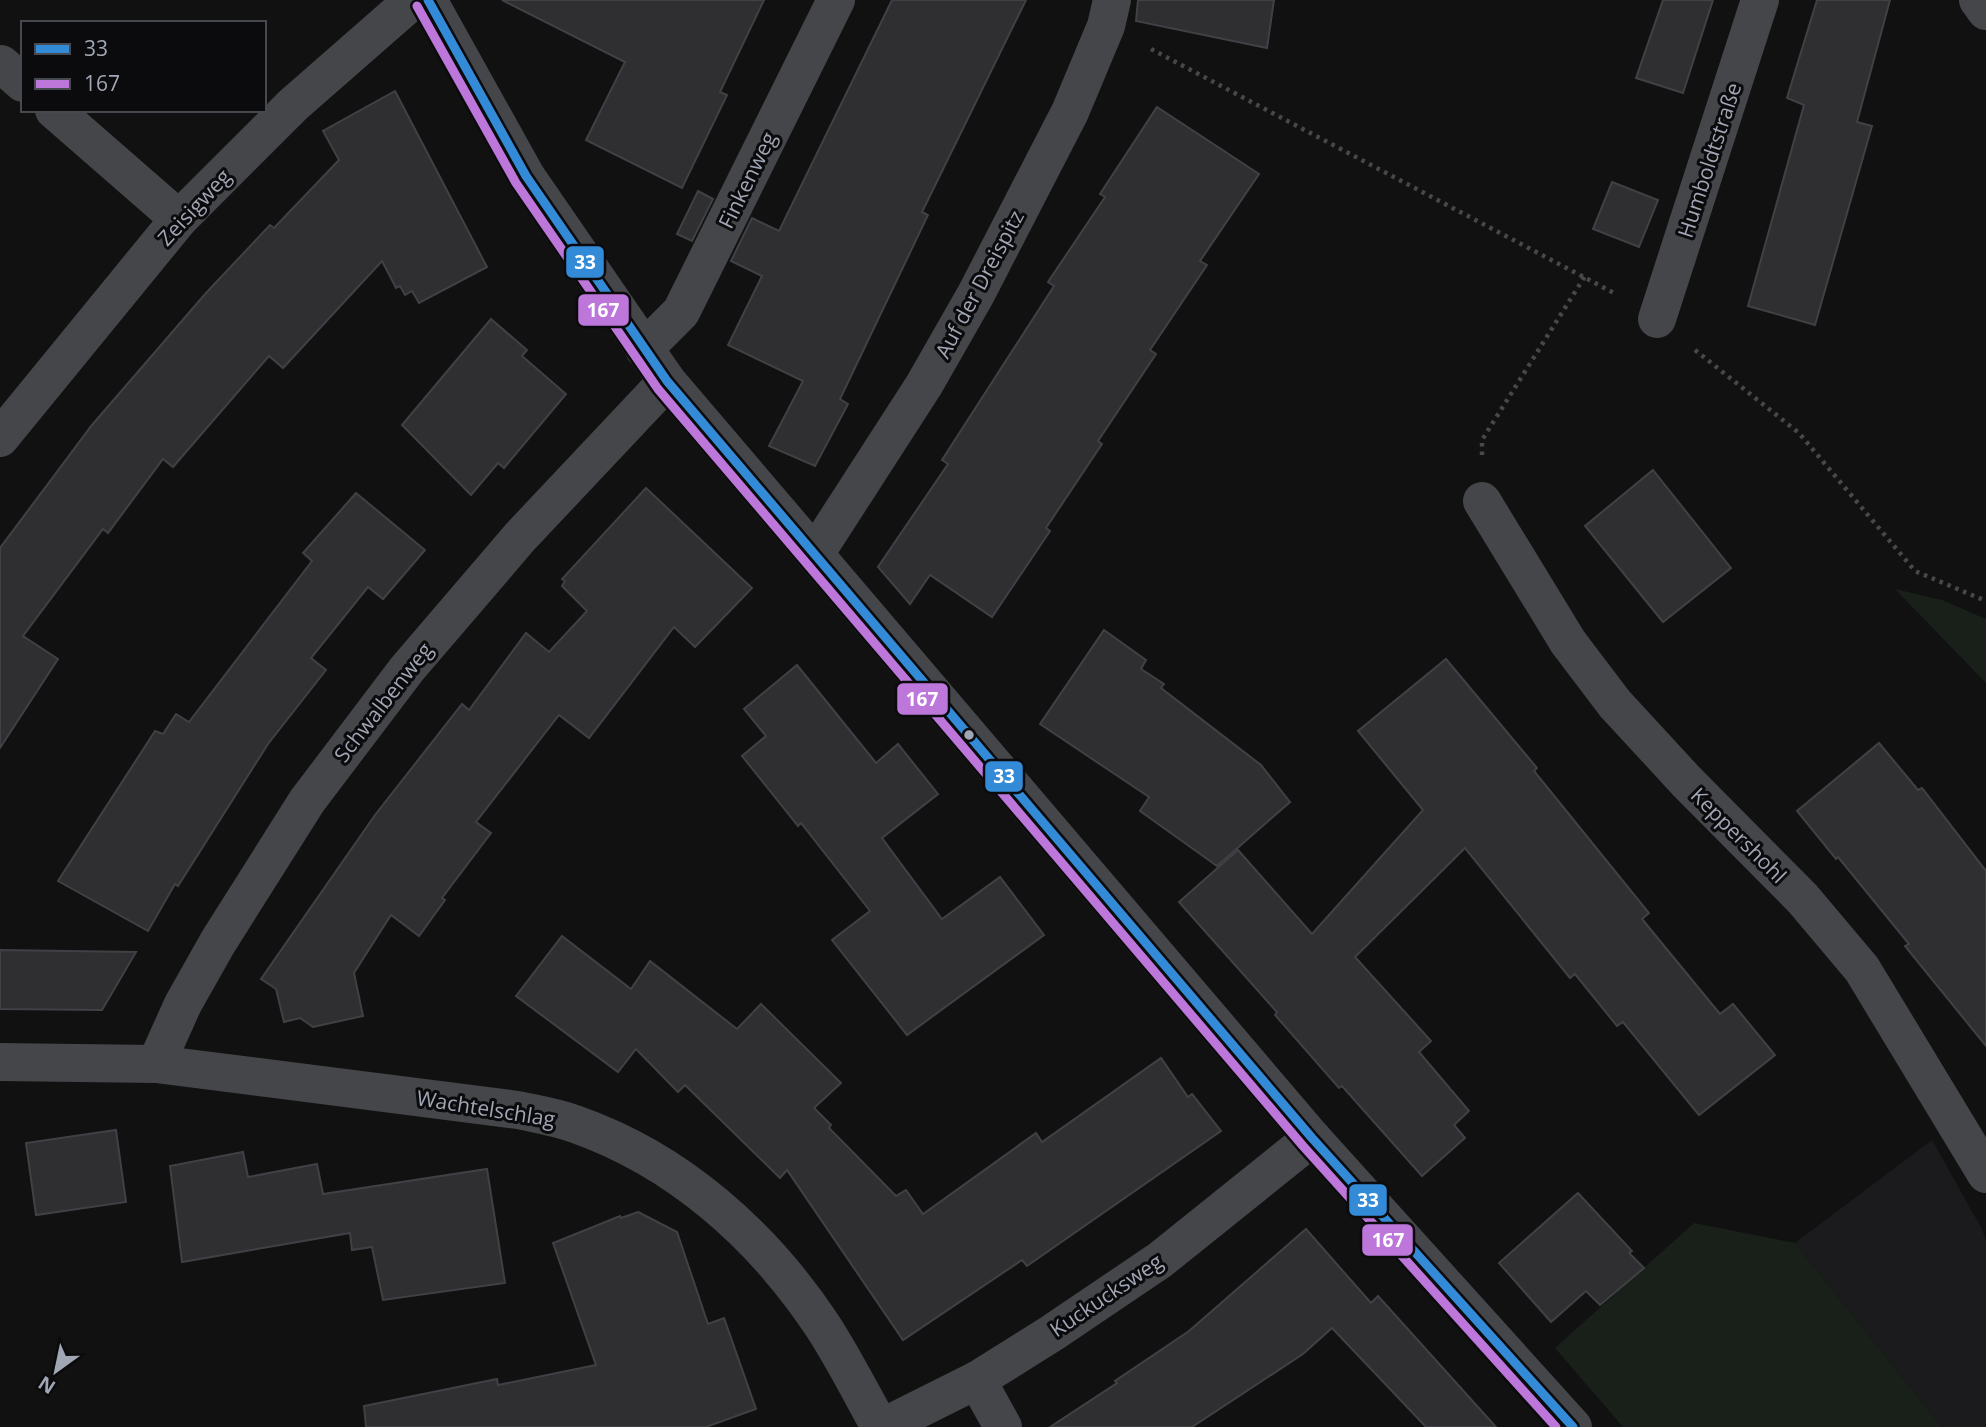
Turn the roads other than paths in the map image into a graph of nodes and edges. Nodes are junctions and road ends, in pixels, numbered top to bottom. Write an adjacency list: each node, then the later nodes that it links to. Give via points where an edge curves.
1 (414, 0): 9 (street, Zeisigweg, via 293,105)
2 (428, 0): 11 (street, via 526,176)
3 (836, 0): 11 (street, Finkenweg, via 681,312)
4 (1760, 0): 10 (street, Humboldtstraße)
5 (1978, 0): 6 (street)
6 (1986, 11)
7 (1109, 13): 15 (street, Auf der Dreispitz, via 1070,112 976,294)
8 (56, 112): 9 (street)
9 (179, 219): 13 (street, Zeisigweg)
10 (1657, 319)
11 (644, 349): 12 (street)
12 (667, 381): 15 (street); 17 (street, Schwalbenweg, via 520,537 407,669 315,790 218,942)
13 (0, 438)
14 (1482, 501): 19 (street, Keppershohl, via 1567,642 1615,704 1803,899 1863,969)
15 (816, 554): 18 (street)
16 (0, 1062): 17 (street, Wachtelschlag)
17 (156, 1064): 21 (street, Wachtelschlag, via 518,1110 573,1123 625,1145 720,1207 763,1249 822,1325)
18 (1312, 1138): 20 (street, Kuckucksweg, via 1160,1260); 23 (street)
19 (1986, 1174)
20 (977, 1380): 21 (street, Kuckucksweg); 22 (street)
21 (881, 1427)
22 (1003, 1427)
23 (1573, 1427)

